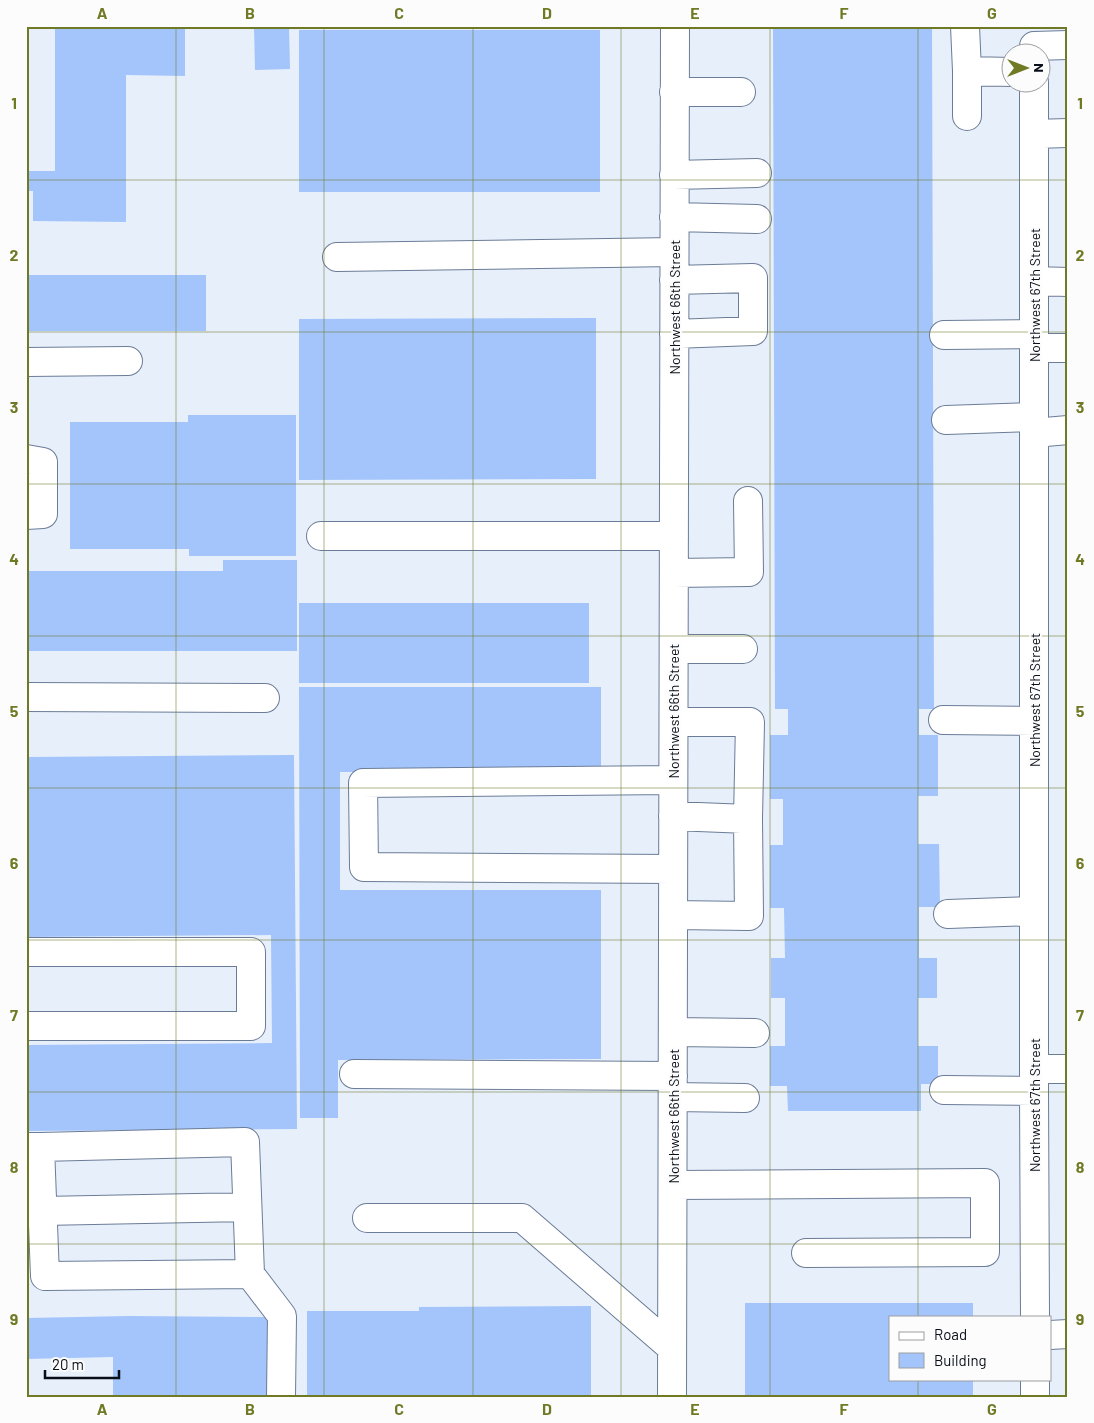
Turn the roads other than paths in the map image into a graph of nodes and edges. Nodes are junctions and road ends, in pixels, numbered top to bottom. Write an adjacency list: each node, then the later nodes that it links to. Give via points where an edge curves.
1 (675, 26): 7 (street, Northwest 66th Street)
2 (965, 26): 5 (street)
3 (1034, 41): 4 (street)
4 (1068, 45)
5 (967, 71): 6 (street); 10 (street)
6 (1002, 72)
7 (674, 92): 8 (street); 14 (street, Northwest 66th Street)
8 (741, 92)
9 (1034, 92): 12 (street, Northwest 67th Street)
10 (967, 116)
11 (1068, 133): 12 (street)
12 (1034, 134): 20 (street, Northwest 67th Street)
13 (757, 173): 14 (street)
14 (674, 175): 15 (street, Northwest 66th Street)
15 (674, 217): 16 (street); 17 (street, Northwest 66th Street)
16 (757, 218)
17 (674, 252): 18 (street); 19 (street, Northwest 66th Street)
18 (337, 257)
19 (674, 280): 22 (street, Northwest 66th Street); 22 (street, via 753,278 753,331)
20 (1034, 281): 21 (street); 24 (street, Northwest 67th Street)
21 (1068, 282)
22 (674, 334): 35 (street, Northwest 66th Street)
23 (944, 335): 24 (street)
24 (1034, 341): 25 (street); 29 (street, Northwest 67th Street)
25 (1068, 348)
26 (128, 361): 27 (street)
27 (26, 362)
28 (946, 420): 29 (street)
29 (1034, 425): 30 (street); 42 (street, Northwest 67th Street)
30 (1068, 430)
31 (26, 459): 33 (street, via 43,462 43,514)
32 (748, 501): 36 (street, via 749,572)
33 (26, 515)
34 (321, 536): 35 (street)
35 (674, 536): 36 (street, Northwest 66th Street)
36 (674, 573): 37 (street, Northwest 66th Street)
37 (674, 649): 38 (street); 43 (street, Northwest 66th Street)
38 (743, 649)
39 (26, 697): 40 (street)
40 (265, 698)
41 (943, 720): 42 (street)
42 (1034, 721): 48 (street, Northwest 67th Street)
43 (674, 722): 44 (street, Northwest 66th Street); 46 (street, via 750,722)
44 (673, 780): 45 (street, Northwest 66th Street); 47 (street, via 363,783 364,867)
45 (673, 816): 46 (street); 47 (street, Northwest 66th Street)
46 (748, 819): 50 (street, via 749,916)
47 (673, 869): 50 (street, Northwest 66th Street)
48 (1034, 911): 49 (street); 57 (street, Northwest 67th Street)
49 (948, 914)
50 (673, 915): 53 (street, Northwest 66th Street)
51 (26, 952): 52 (street, via 251,952 251,1026)
52 (26, 1026)
53 (673, 1032): 54 (street); 58 (street, Northwest 66th Street)
54 (755, 1033)
55 (1068, 1069): 57 (street)
56 (354, 1074): 58 (street)
57 (1034, 1080): 59 (street); 68 (street, Northwest 67th Street)
58 (673, 1087): 60 (street); 62 (street, Northwest 66th Street)
59 (944, 1090)
60 (746, 1098)
61 (33, 1147): 63 (street, via 246,1142); 64 (street)
62 (673, 1185): 66 (street, via 985,1183 985,1252); 71 (street, Northwest 66th Street)
63 (248, 1207): 64 (street); 67 (street)
64 (42, 1211): 67 (street, via 45,1276)
65 (367, 1218): 71 (street, via 522,1218)
66 (806, 1253)
67 (250, 1274): 73 (street, via 282,1316)
68 (1035, 1316)
69 (1068, 1334): 70 (street)
70 (1052, 1335)
71 (672, 1348): 74 (street, Northwest 66th Street)
72 (1035, 1380): 75 (street)
73 (281, 1397)
74 (672, 1397)
75 (1035, 1397)

